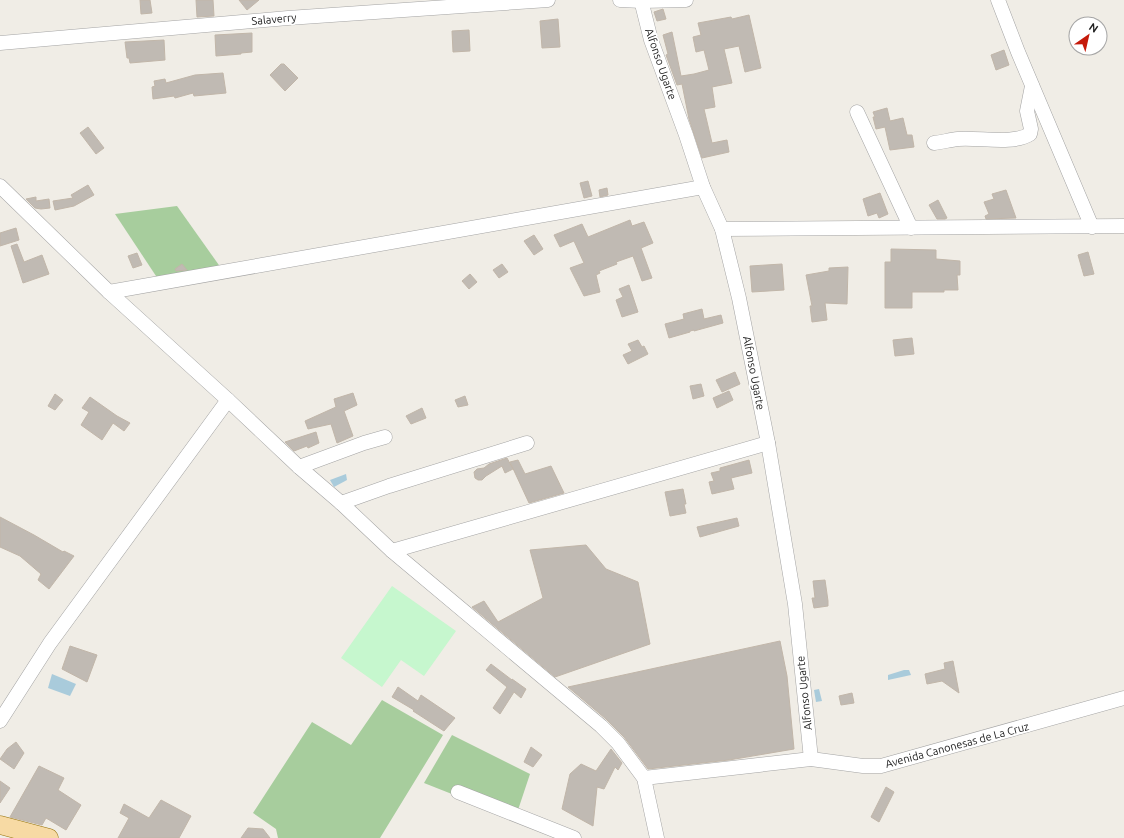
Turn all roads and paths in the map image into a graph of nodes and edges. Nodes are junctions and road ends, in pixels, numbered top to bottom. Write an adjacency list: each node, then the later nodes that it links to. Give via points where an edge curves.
1 (548, 0): 6 (street, Salaverry, via 288,18)
2 (620, 0): 5 (street)
3 (686, 0): 5 (street)
4 (998, 0): 7 (street)
5 (642, 1): 11 (street, Alfonso Ugarte, via 651,40)
6 (0, 43)
7 (1032, 86): 9 (street, via 1027,111 1030,134 988,141 959,139); 13 (street)
8 (857, 112): 14 (street)
9 (934, 143)
10 (0, 186): 16 (street)
11 (703, 187): 15 (street, Alfonso Ugarte); 16 (street)
12 (1124, 226): 13 (street)
13 (1092, 227): 14 (street)
14 (911, 228): 15 (street)
15 (722, 229): 19 (street, Alfonso Ugarte, via 739,298)
16 (109, 292): 17 (street)
17 (228, 400): 21 (street); 25 (street, via 50,643)
18 (385, 436): 21 (street)
19 (768, 442): 23 (street); 26 (street, Alfonso Ugarte, via 795,604)
20 (527, 443): 22 (street)
21 (299, 467): 22 (street)
22 (341, 503): 23 (street)
23 (392, 551): 27 (street, via 601,726 618,743)
24 (1124, 698): 26 (street, Avenida Canonesas de La Cruz, via 882,766)
25 (0, 721)
26 (811, 759): 27 (street, Avenida Canonesas de La Cruz)
27 (644, 778): 32 (street)
28 (458, 792): 31 (street)
29 (0, 825): 30 (main road)
30 (49, 838)
31 (574, 838)
32 (657, 838)

